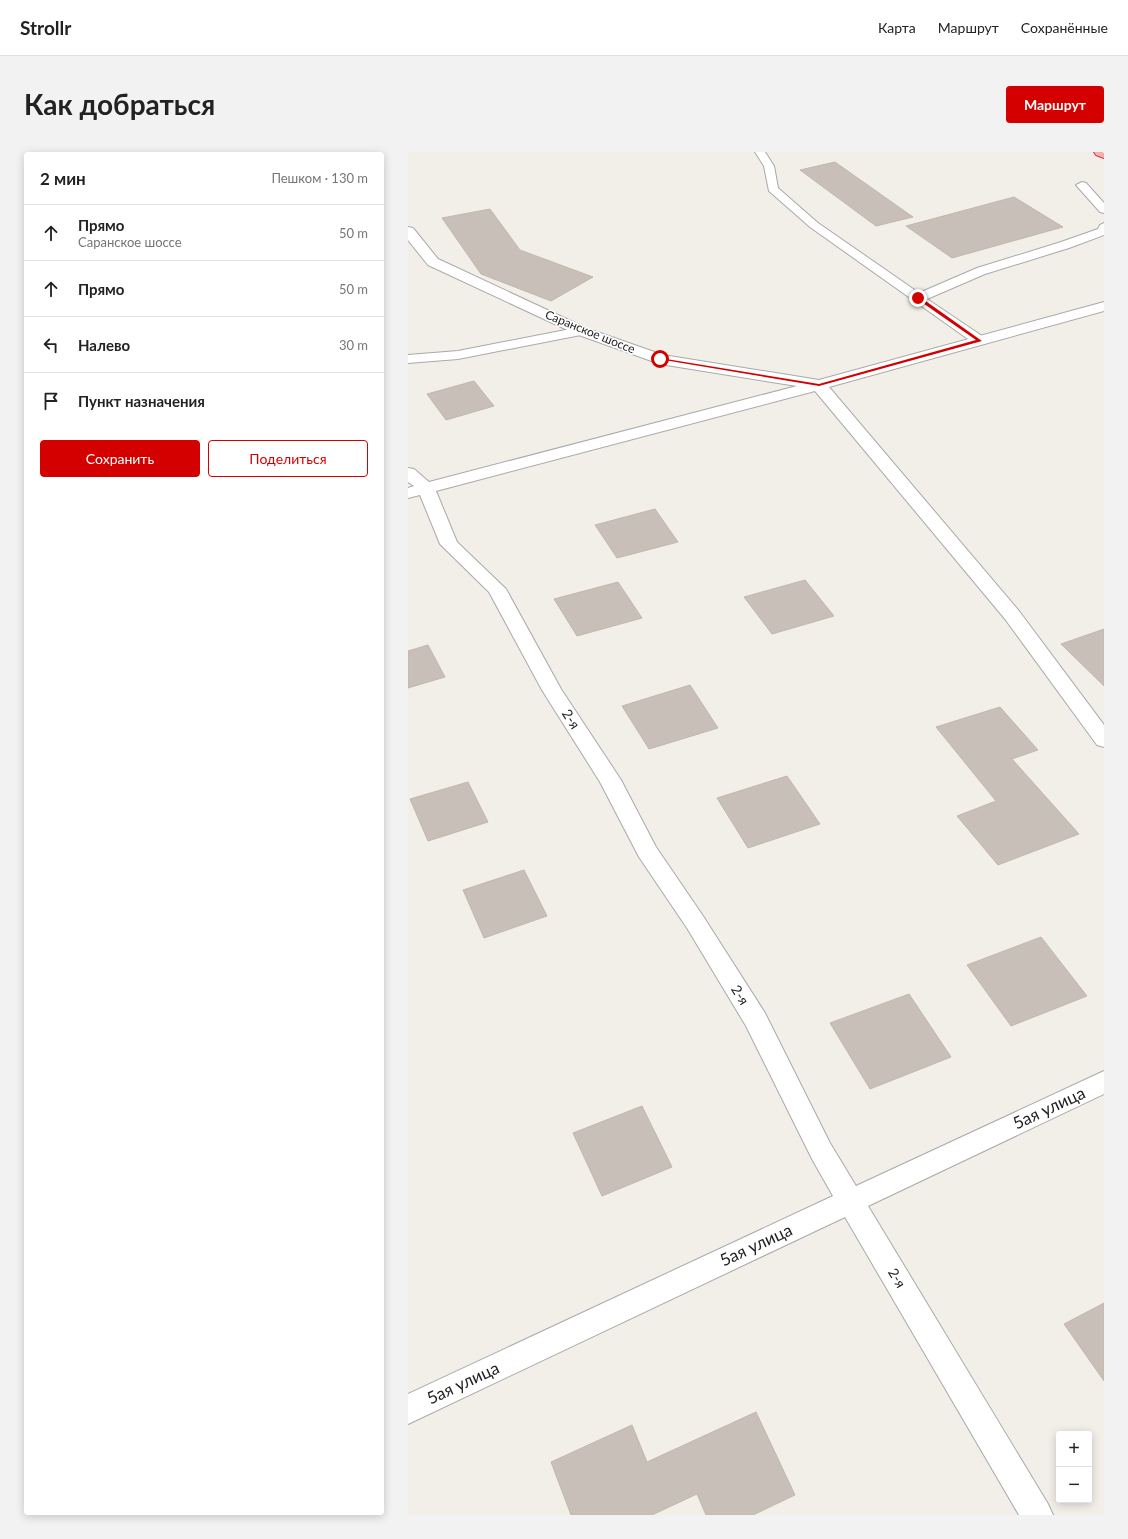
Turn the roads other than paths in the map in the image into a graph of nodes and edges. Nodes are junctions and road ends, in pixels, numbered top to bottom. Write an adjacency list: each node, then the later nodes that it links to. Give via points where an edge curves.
1 (760, 152): 8 (lane, via 769,166 773,189 814,225)
2 (1100, 152): 3 (highway)
3 (1104, 154)
4 (1082, 185): 5 (lane)
5 (1104, 210)
6 (1104, 227): 8 (lane, via 1103,231 980,271)
7 (408, 231): 10 (street, Саранское шоссе, via 433,262)
8 (918, 298): 11 (lane)
9 (1104, 306): 11 (street)
10 (581, 331): 12 (lane, via 458,355); 13 (street, Саранское шоссе, via 660,359)
11 (980, 341): 13 (street)
12 (408, 359)
13 (819, 385): 15 (street); 16 (street, via 1012,615)
14 (408, 473): 15 (street)
15 (417, 491): 18 (street, 2-я, via 448,544 497,589 552,690 610,780 646,851 695,922 756,1020 821,1151)
16 (1104, 740)
17 (1104, 1082): 18 (street, 5ая улица)
18 (851, 1201): 19 (street, 5ая улица); 20 (street, 2-я)
19 (408, 1409)
20 (1037, 1515)

